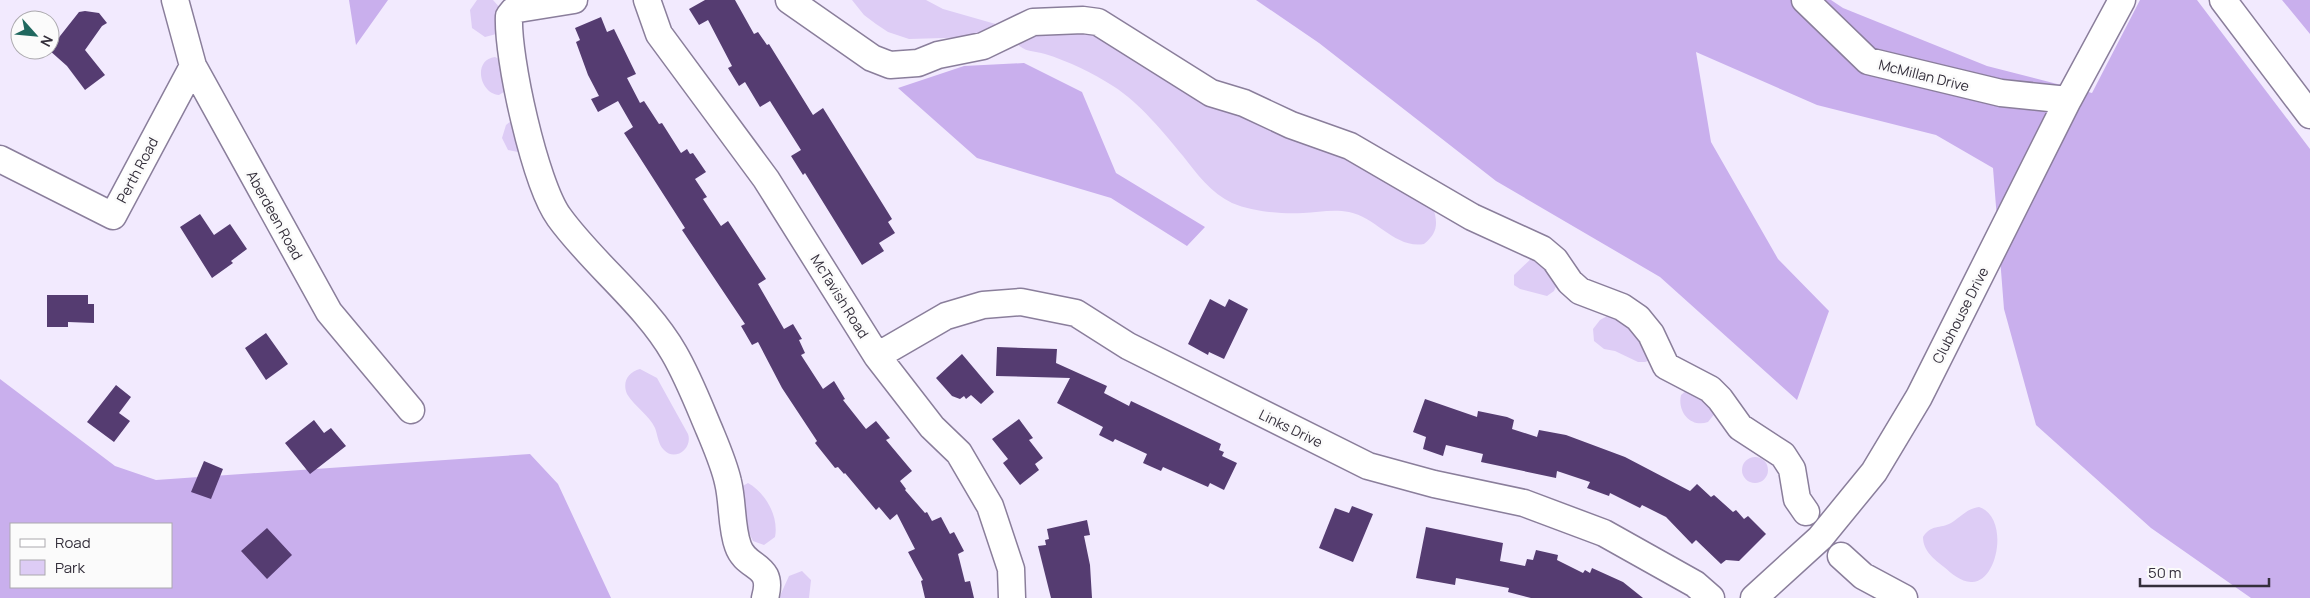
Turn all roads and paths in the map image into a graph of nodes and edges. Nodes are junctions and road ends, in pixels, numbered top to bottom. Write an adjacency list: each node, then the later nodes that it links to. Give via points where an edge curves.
1 (175, 0): 8 (street, Aberdeen Road)
2 (574, 0): 16 (street, via 513,11 509,16 514,69 544,188 563,222 659,331 674,353 723,464 738,548 767,579)
3 (647, 0): 12 (street, McTavish Road, via 659,34 766,179)
4 (789, 0): 14 (street, via 872,58 890,65 918,63 938,55 983,46 1033,22 1098,22 1211,93 1244,103 1372,157 1472,217 1542,249 1580,291 1638,318 1651,334 1666,366 1710,389 1740,427 1777,450 1788,462 1795,478 1797,499)
5 (1805, 0): 9 (street, McMillan Drive, via 1868,61 2001,93)
6 (2122, 0): 9 (street, Clubhouse Drive)
7 (2223, 0): 10 (street)
8 (193, 66): 11 (street, Perth Road, via 113,216); 13 (street, Aberdeen Road, via 328,312)
9 (2068, 100): 19 (street, Clubhouse Drive, via 1918,397 1874,472 1820,538)
10 (2310, 115)
11 (0, 160)
12 (877, 356): 17 (street, McTavish Road, via 932,427 959,453 990,506 1011,569); 18 (street, Links Drive, via 946,316 983,305 1021,302 1076,312 1128,346 1368,466 1524,503 1604,533 1694,584)
13 (411, 410)
14 (1806, 512)
15 (1841, 556): 20 (street, via 1863,576)
16 (765, 598)
17 (1012, 598)
18 (1711, 598)
19 (1754, 598)
20 (1904, 598)

